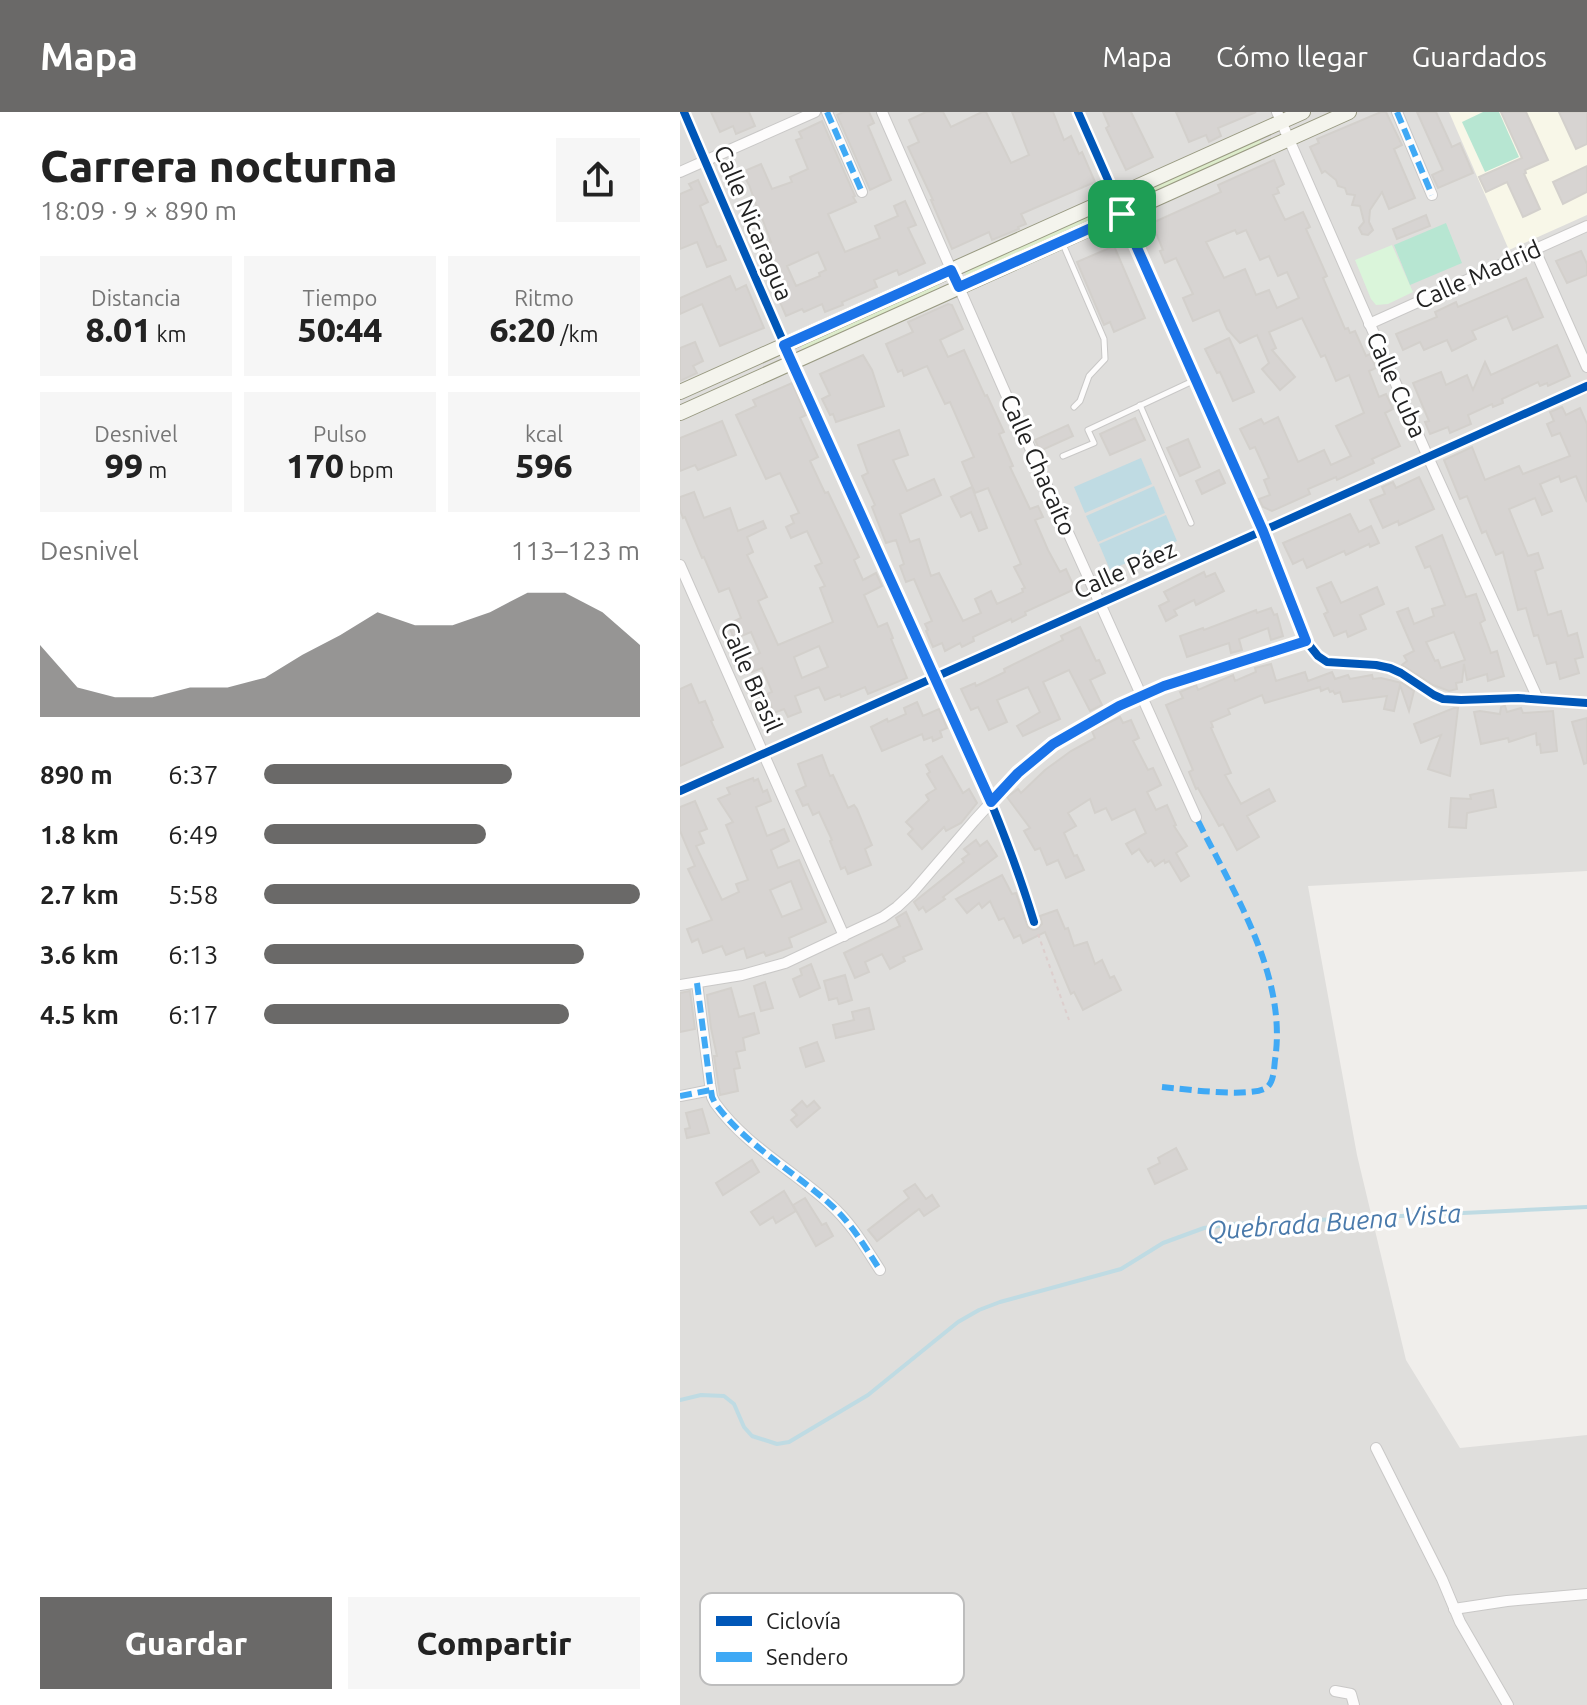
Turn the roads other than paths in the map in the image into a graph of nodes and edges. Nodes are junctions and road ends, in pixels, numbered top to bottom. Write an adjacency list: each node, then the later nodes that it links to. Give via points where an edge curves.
1 (684, 112): 11 (street, Calle Nicaragua)
2 (815, 112): 11 (street)
3 (827, 112): 13 (street)
4 (882, 112): 20 (street, Calle Chacaíto)
5 (1078, 112): 15 (street)
6 (1303, 112): 9 (main road)
7 (1349, 112): 10 (main road)
8 (1397, 112): 14 (street)
9 (1279, 117): 10 (street, Calle Cuba); 15 (main road)
10 (1289, 139): 16 (main road); 22 (street, Calle Cuba)
11 (705, 161): 12 (street); 23 (street, Calle Nicaragua)
12 (680, 172)
13 (862, 192)
14 (1432, 195)
15 (1115, 196): 16 (street); 20 (main road)
16 (1122, 214): 18 (main road); 26 (street)
17 (1587, 226): 19 (street, Calle Madrid)
18 (1061, 241): 21 (main road); 30 (lane, via 1105,346 1105,359 1089,376)
19 (1535, 250): 22 (street, Calle Madrid); 25 (street)
20 (951, 270): 21 (street, Calle Chacaíto); 23 (main road)
21 (959, 287): 24 (main road); 37 (street, Calle Chacaíto)
22 (1369, 324): 33 (street, Calle Cuba)
23 (784, 345): 24 (street, Calle Nicaragua); 28 (main road)
24 (792, 363): 31 (main road); 39 (street, Calle Nicaragua)
25 (1587, 367)
26 (1195, 379): 29 (lane); 35 (street)
27 (1587, 386): 33 (street, Calle Páez)
28 (680, 392)
29 (1140, 405): 32 (lane, via 1088,430 1094,443); 34 (lane)
30 (1074, 407)
31 (680, 413)
32 (1063, 456)
33 (1428, 457): 35 (street, Calle Páez); 41 (street, Calle Cuba)
34 (1191, 523)
35 (1263, 531): 37 (street, Calle Páez); 38 (street)
36 (680, 565): 43 (street, Calle Brasil)
37 (1099, 604): 39 (street, Calle Páez); 40 (street, Calle Chacaíto)
38 (1306, 641): 40 (street); 41 (street, via 1327,662 1390,668 1443,699)
39 (935, 677): 43 (street, Calle Páez); 45 (street, Calle Nicaragua)
40 (1140, 695): 45 (street, via 1053,744); 46 (street, Calle Chacaíto)
41 (1538, 699): 42 (street)
42 (1587, 703)
43 (763, 754): 44 (street, Calle Páez); 48 (street, Calle Brasil)
44 (680, 791)
45 (991, 802): 47 (street, Calle Nicaragua); 48 (street, via 897,907)
46 (1196, 817)
47 (1034, 922)
48 (844, 936): 49 (street, via 775,966)
49 (697, 983): 50 (street); 51 (street)
50 (680, 985)
51 (711, 1090): 52 (street); 53 (street, via 728,1119 848,1222)
52 (680, 1096)
53 (880, 1270)
54 (1376, 1448): 56 (street)
55 (1587, 1594): 56 (street)
56 (1454, 1609): 59 (street)
57 (1335, 1691): 58 (street, via 1351,1694)
58 (1354, 1705)
59 (1508, 1705)

